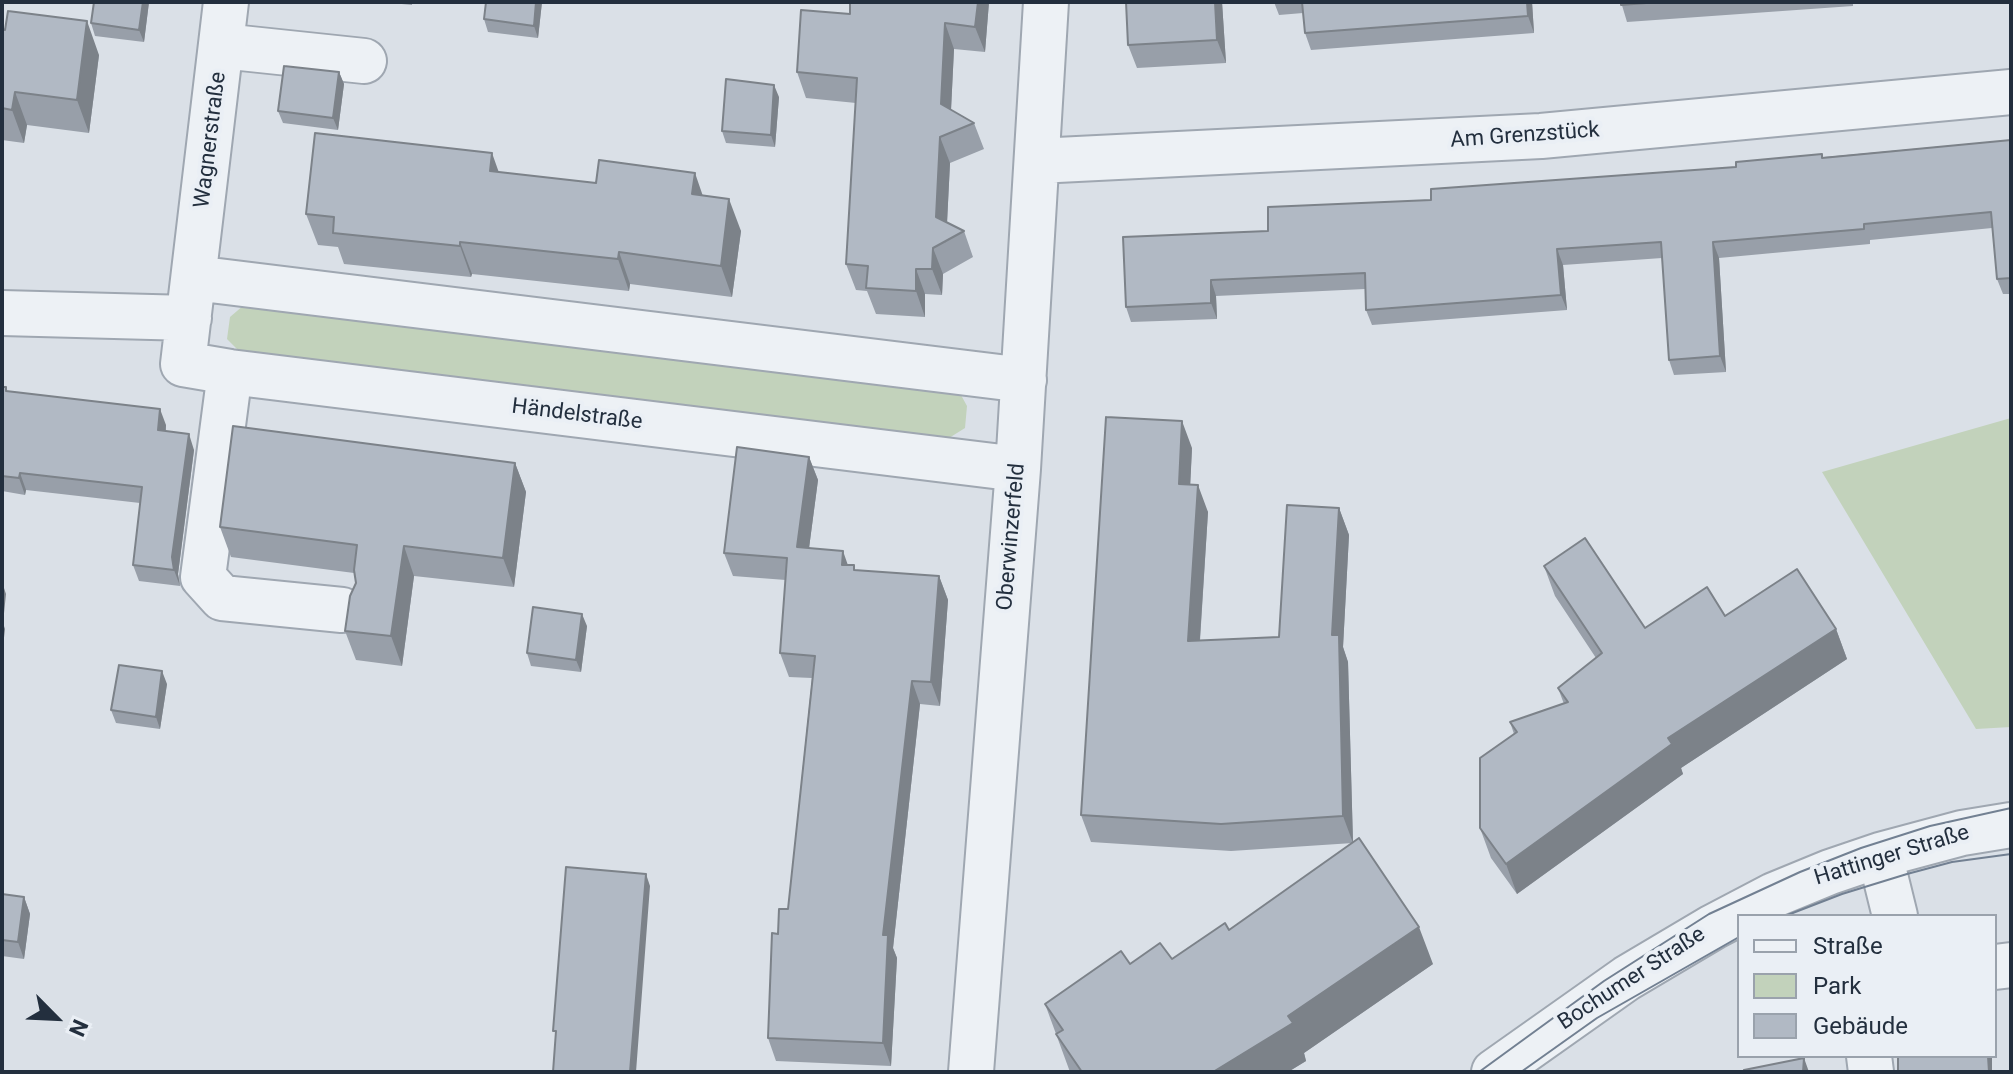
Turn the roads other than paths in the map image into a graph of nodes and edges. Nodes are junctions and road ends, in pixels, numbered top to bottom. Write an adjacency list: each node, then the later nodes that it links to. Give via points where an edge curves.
1 (226, 2): 3 (street, Wagnerstraße)
2 (1046, 2): 6 (street, Oberwinzerfeld)
3 (222, 46): 4 (street); 7 (street, Wagnerstraße)
4 (364, 61)
5 (2011, 92): 6 (street, Am Grenzstück, via 1570,134)
6 (1037, 161): 10 (street, Oberwinzerfeld)
7 (191, 298): 8 (street); 9 (street, Händelstraße, via 183,364); 10 (street)
8 (2, 313)
9 (230, 372): 11 (street, Händelstraße); 12 (street, via 203,577 222,598)
10 (1024, 380): 11 (street, Oberwinzerfeld)
11 (1018, 469): 19 (street, Oberwinzerfeld)
12 (342, 610)
13 (2011, 825): 14 (street, Hattinger Straße)
14 (1880, 855): 15 (street, Hattinger Straße); 18 (street)
15 (1774, 895): 17 (street, Bochumer Straße)
16 (1737, 914): 20 (street, Bochumer Straße, via 1627,978)
17 (1738, 914)
18 (1895, 914)
19 (971, 1072)
20 (1494, 1072)

